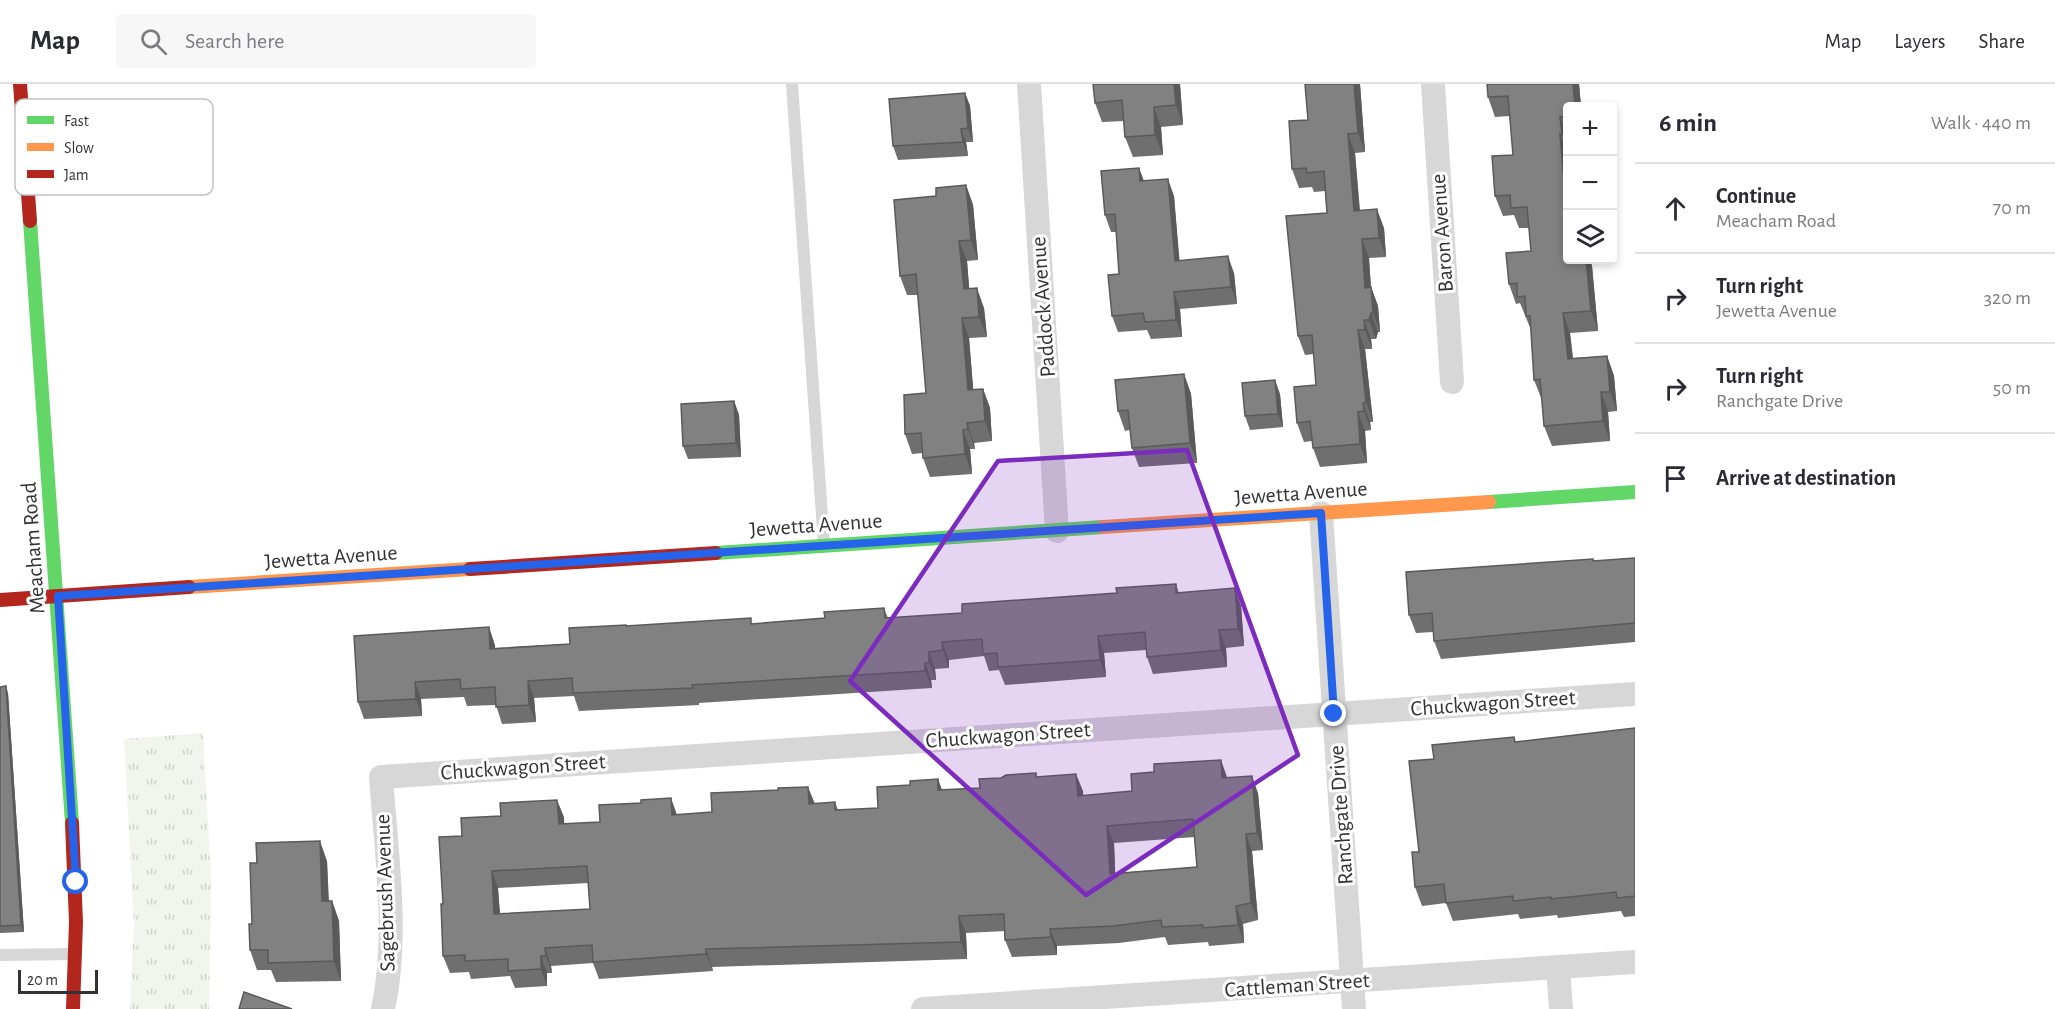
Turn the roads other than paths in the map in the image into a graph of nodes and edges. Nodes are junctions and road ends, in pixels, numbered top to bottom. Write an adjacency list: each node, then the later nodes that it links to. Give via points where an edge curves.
1 (20, 84): 5 (street, Meacham Road)
2 (792, 84): 11 (lane)
3 (1029, 84): 10 (street, Paddock Avenue)
4 (1433, 84): 7 (street, Baron Avenue)
5 (21, 99)
6 (28, 195): 12 (street, Meacham Road)
7 (1452, 382)
8 (1635, 492): 9 (street, Jewetta Avenue)
9 (1321, 513): 10 (street, Jewetta Avenue); 15 (street, Ranchgate Drive)
10 (1057, 531): 11 (street, Jewetta Avenue)
11 (824, 546): 12 (street, Jewetta Avenue)
12 (58, 596): 13 (street, Jewetta Avenue); 17 (street, Meacham Road, via 76,882)
13 (0, 600)
14 (1635, 694): 15 (street, Chuckwagon Street)
15 (1334, 714): 16 (street, Chuckwagon Street); 21 (street, Ranchgate Drive)
16 (381, 777): 23 (street, Sagebrush Avenue, via 392,944)
17 (76, 954): 18 (lane); 22 (street, Meacham Road)
18 (0, 955)
19 (1635, 962): 20 (street, Cattleman Street)
20 (1558, 967): 21 (street, Cattleman Street); 26 (street)
21 (1352, 981): 24 (street, Cattleman Street); 25 (street, Ranchgate Drive)
22 (73, 1009)
23 (383, 1009)
24 (923, 1009)
25 (1354, 1009)
26 (1561, 1009)

